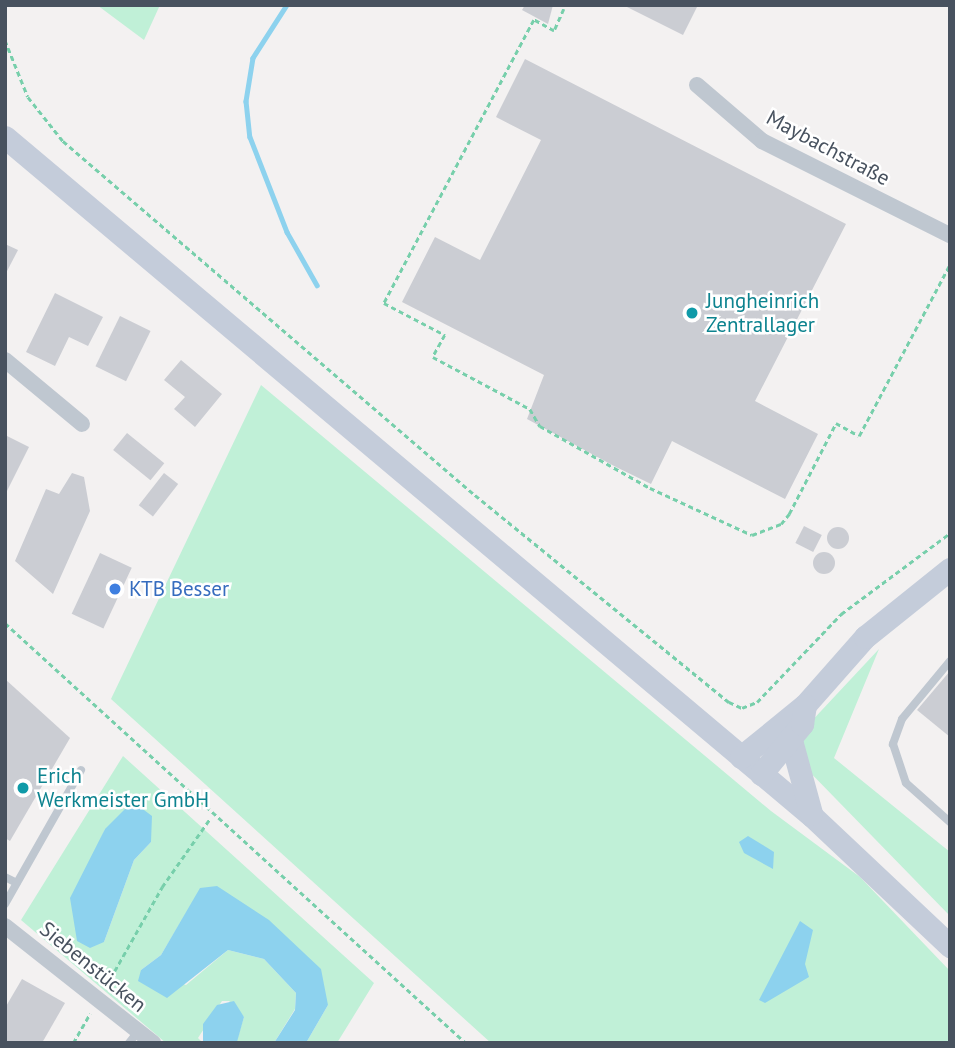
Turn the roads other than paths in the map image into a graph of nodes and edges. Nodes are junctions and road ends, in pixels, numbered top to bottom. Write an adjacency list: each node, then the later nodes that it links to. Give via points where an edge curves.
1 (697, 85): 3 (street, Maybachstraße, via 762,141)
2 (5, 137): 10 (main road)
3 (950, 235)
4 (5, 360): 5 (street)
5 (82, 424)
6 (950, 569): 8 (main road, via 865,637)
7 (950, 661): 14 (lane, via 902,719 893,744 906,783)
8 (805, 705): 9 (main road); 10 (main road)
9 (791, 740): 12 (main road); 13 (main road)
10 (741, 757): 12 (main road)
11 (82, 770): 16 (lane)
12 (761, 774): 13 (main road)
13 (812, 816): 19 (main road)
14 (950, 822)
15 (5, 877): 16 (lane)
16 (17, 883): 17 (lane)
17 (5, 904)
18 (5, 926): 20 (street, Siebenstücken, via 99,996)
19 (950, 946)
20 (134, 1036): 21 (street, Siebenstücken)
21 (153, 1043)

